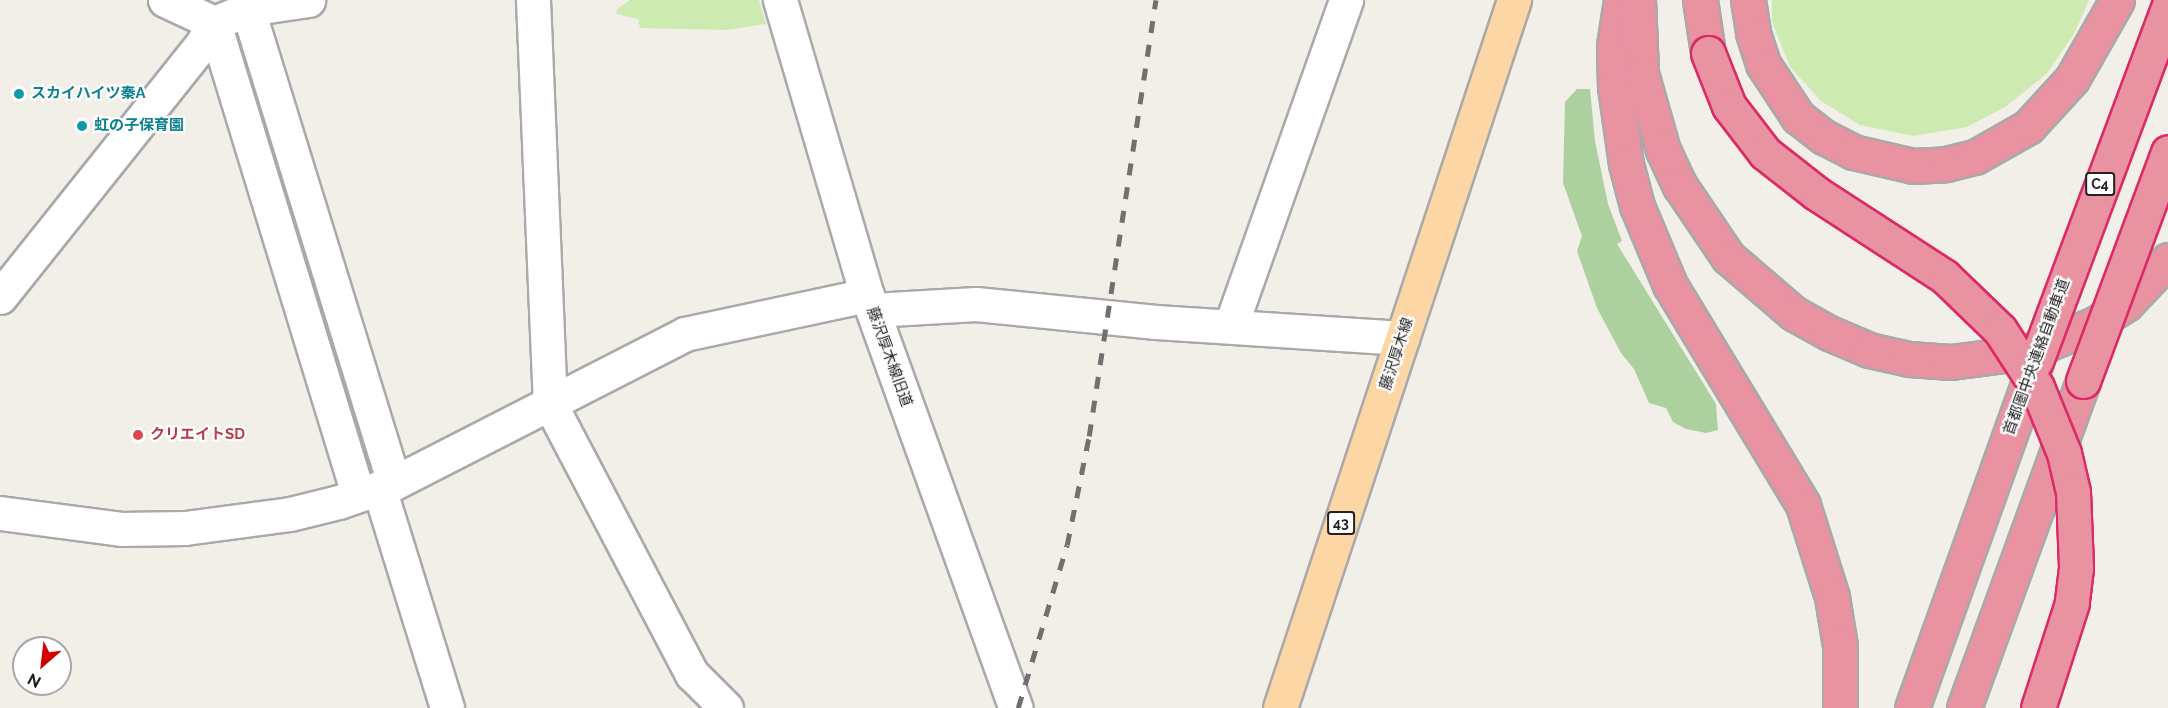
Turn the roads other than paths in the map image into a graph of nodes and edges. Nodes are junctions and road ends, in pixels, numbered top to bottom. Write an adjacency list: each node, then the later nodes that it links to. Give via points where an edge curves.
1 (165, 0): 13 (street)
2 (308, 0): 13 (street)
3 (533, 0): 20 (street)
4 (780, 0): 17 (street, 藤沢厚木線旧道)
5 (1346, 0): 18 (street)
6 (1514, 0): 19 (main road, 藤沢厚木線 / 43)
7 (1621, 0): 27 (highway, via 1614,46 1616,87 1626,164 1637,206 1670,285 1803,505 1820,551 1840,646)
8 (1638, 0): 15 (highway, via 1641,73 1650,111 1663,150 1686,196 1728,257 1757,285 1793,313 1829,333 1869,350 1909,359 1951,362 2028,352 2095,324 2127,303)
9 (1700, 0): 30 (highway, bridge, via 1708,53 1729,106 1765,153 1816,193 1944,276 2000,330 2037,387 2064,453 2073,492 2076,567 2072,603)
10 (1748, 0): 11 (highway, via 1753,33 1778,91 1798,117 1852,152 1914,166 1975,157 2028,127 2072,79)
11 (2117, 0)
12 (2168, 8): 28 (highway, 首都圏中央連絡自動車道 / C4, bridge, via 2084,227)
13 (234, 13): 16 (street, via 180,72); 21 (street)
14 (2168, 152): 29 (highway, bridge)
15 (2168, 260)
16 (0, 297)
17 (870, 303): 18 (street, via 976,304); 20 (street, via 685,334); 25 (street, 藤沢厚木線旧道)
18 (1231, 325): 19 (street)
19 (1402, 338): 26 (main road, 藤沢厚木線 / 43)
20 (550, 404): 21 (street); 24 (street, via 692,674)
21 (377, 489): 22 (street, via 290,514 184,528 121,529); 23 (street)
22 (0, 513)
23 (447, 708)
24 (726, 708)
25 (1016, 708)
26 (1280, 708)
27 (1840, 708)
28 (1912, 708)
29 (1964, 708)
30 (2038, 708)

